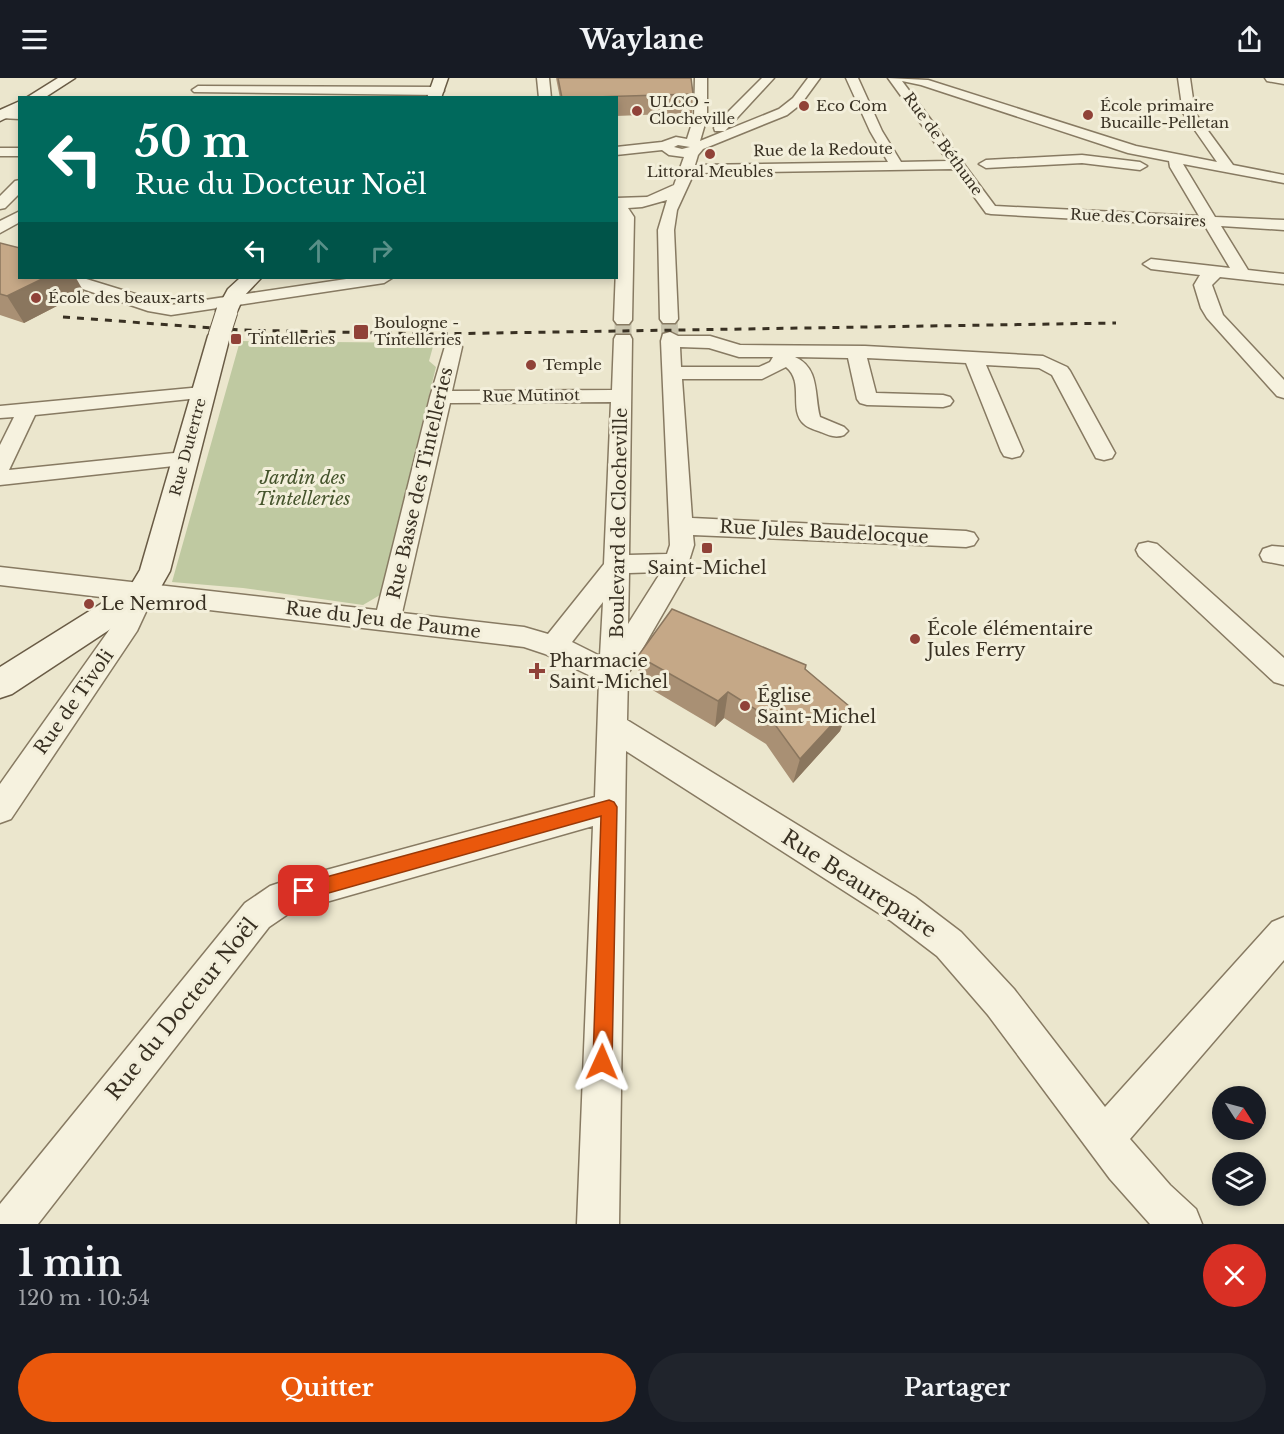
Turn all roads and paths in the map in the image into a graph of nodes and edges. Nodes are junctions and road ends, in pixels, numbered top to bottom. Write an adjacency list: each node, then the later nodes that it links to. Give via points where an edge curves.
1 (68, 78): 19 (main road)
2 (214, 78): 16 (street)
3 (357, 78): 15 (street)
4 (543, 78): 20 (street)
5 (701, 78): 22 (street, Boulevard de Clocheville)
6 (768, 78): 25 (street)
7 (814, 78): 25 (street, via 787,110)
8 (852, 78): 33 (street)
9 (894, 78): 32 (street, Rue de Béthune)
10 (904, 78): 30 (street)
11 (1184, 78): 35 (street, via 1189,113)
12 (1272, 78): 13 (main road)
13 (1284, 80)
14 (438, 89): 18 (street)
15 (350, 91): 17 (street); 18 (street)
16 (193, 94): 17 (street)
17 (303, 94)
18 (385, 94)
19 (36, 96)
20 (545, 96)
21 (18, 106): 23 (main road)
22 (703, 112): 25 (street, via 707,122); 26 (street, Boulevard de Clocheville)
23 (1, 115): 24 (street)
24 (18, 115)
25 (726, 130): 26 (street)
26 (695, 147): 27 (street, via 676,141 665,147); 34 (street, Boulevard de Clocheville)
27 (618, 151)
28 (0, 152): 29 (street)
29 (18, 152)
30 (1177, 163): 31 (street, via 1126,165 1082,159); 35 (street); 45 (street)
31 (986, 164)
32 (958, 165): 33 (street, Rue de la Redoute); 43 (street, Rue de Béthune)
33 (897, 166): 34 (street, Rue de la Redoute)
34 (688, 169): 38 (street, Boulevard de Clocheville)
35 (1229, 169): 36 (street)
36 (1278, 178): 39 (street)
37 (18, 186): 41 (street)
38 (681, 187): 40 (street, via 649,202); 50 (street, Boulevard de Clocheville)
39 (1284, 190)
40 (618, 204)
41 (0, 205)
42 (618, 206): 51 (street, Boulevard de Clocheville, via 625,215)
43 (991, 210): 45 (street, Rue des Corsaires)
44 (18, 215): 47 (street)
45 (1210, 221): 46 (street, Rue des Corsaires); 54 (street)
46 (1284, 225)
47 (0, 228)
48 (18, 231): 49 (street)
49 (0, 235)
50 (652, 240): 51 (street); 60 (street, Boulevard de Clocheville)
51 (620, 242): 68 (street, Boulevard de Clocheville)
52 (1151, 264): 53 (street)
53 (1216, 272): 54 (street); 66 (street, via 1203,285 1212,313)
54 (1243, 275): 58 (street)
55 (71, 279): 59 (street, via 165,309)
56 (250, 279): 59 (main road, via 235,293)
57 (378, 279): 59 (street)
58 (1284, 279)
59 (229, 306): 67 (main road, Rue Dutertre, bridge)
60 (670, 333): 63 (street, via 739,351); 65 (street, Boulevard de Clocheville)
61 (453, 347): 69 (street, Rue Basse des Tintelleries)
62 (856, 352): 63 (street); 64 (street); 70 (street, via 867,399)
63 (784, 355): 65 (street, via 772,369 762,373); 73 (street, via 802,369 812,421)
64 (974, 359): 74 (street); 75 (street, via 1036,361 1058,368)
65 (672, 373): 79 (street, Boulevard de Clocheville)
66 (1284, 392)
67 (202, 393): 71 (street); 76 (main road, Rue Dutertre)
68 (622, 396): 69 (street, Rue Mutinot); 83 (street, Boulevard de Clocheville)
69 (440, 397): 86 (street, Rue Basse des Tintelleries)
70 (944, 401)
71 (28, 409): 72 (street); 77 (street)
72 (0, 412)
73 (837, 431)
74 (1012, 451)
75 (1104, 453)
76 (184, 459): 78 (street); 85 (main road, Rue Dutertre, via 155,571)
77 (0, 467)
78 (0, 478)
79 (682, 526): 80 (street, Rue Jules Baudelocque); 82 (street, Boulevard de Clocheville)
80 (966, 539)
81 (1176, 551): 88 (street, via 1140,549)
82 (677, 563): 83 (street); 89 (street, Boulevard de Clocheville, via 629,643)
83 (618, 564): 87 (street); 89 (street, Boulevard de Clocheville)
84 (0, 576): 85 (street, Rue du Jeu de Paume)
85 (142, 593): 86 (street, Rue du Jeu de Paume); 90 (main road); 93 (street, Rue de Tivoli, via 128,624)
86 (388, 619): 87 (street, Rue du Jeu de Paume, via 524,637)
87 (554, 646): 89 (street, Rue du Jeu de Paume)
88 (1284, 674)
89 (615, 675): 91 (street)
90 (0, 684)
91 (613, 727): 92 (street); 95 (street, Rue Beaurepaire, via 934,931 963,957 994,994)
92 (609, 807): 96 (street, Rue du Docteur Noël, via 282,898 267,906); 97 (street)
93 (0, 809)
94 (1284, 934): 95 (street)
95 (1104, 1138): 98 (street, Rue Beaurepaire, via 1137,1181)
96 (12, 1224)
97 (598, 1224)
98 (1181, 1224)

